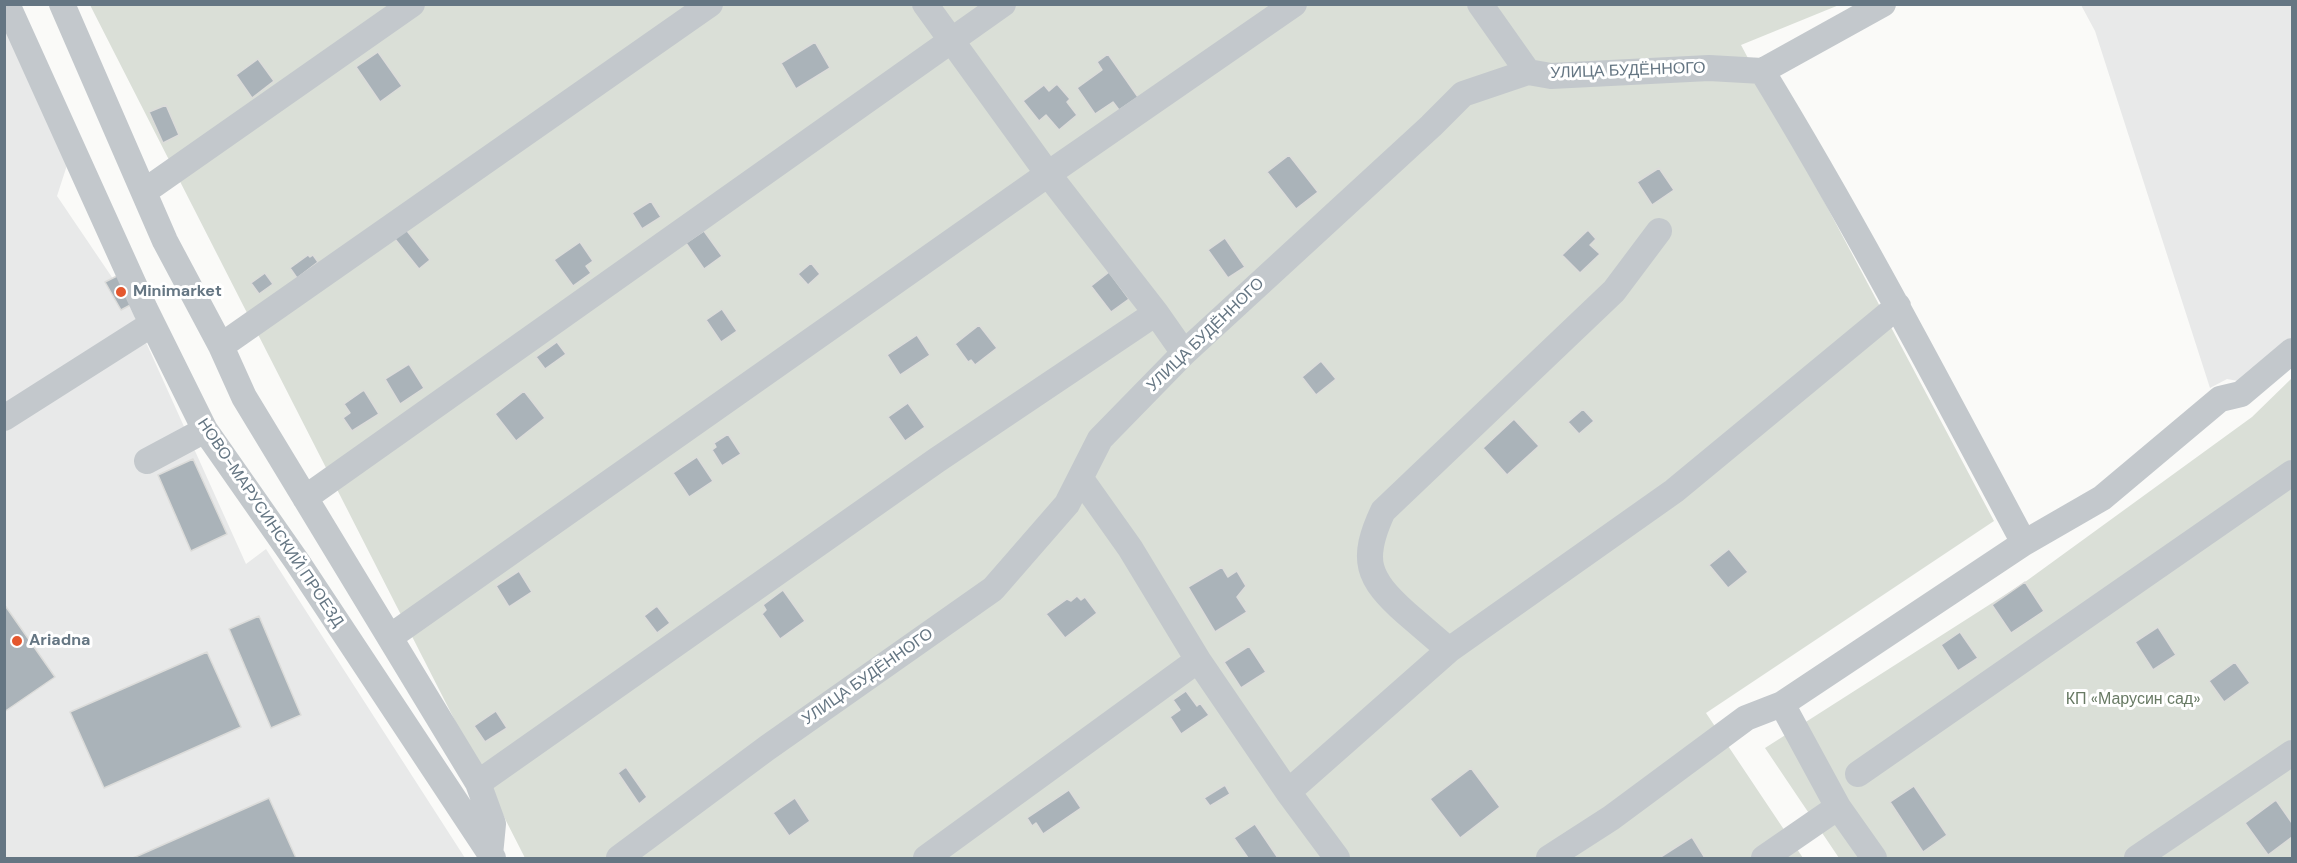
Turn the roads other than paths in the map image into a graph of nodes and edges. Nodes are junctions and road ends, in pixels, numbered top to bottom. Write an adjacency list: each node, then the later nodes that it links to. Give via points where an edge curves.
1 (7, 4): 18 (street, НОВО-МАРУСИНСКИЙ ПРОЕЗД)
2 (412, 4): 14 (street)
3 (711, 4): 19 (street)
4 (925, 4): 10 (street)
5 (1003, 4): 10 (street)
6 (1294, 4): 13 (street)
7 (1480, 4): 12 (street)
8 (1883, 4): 11 (street)
9 (70, 8): 14 (street)
10 (952, 41): 13 (street); 27 (street)
11 (1762, 71): 12 (street, УЛИЦА БУДЁННОГО, via 1709,68 1551,76); 16 (street)
12 (1528, 72): 21 (street, УЛИЦА БУДЁННОГО, via 1463,94)
13 (1048, 174): 17 (street); 29 (street)
14 (145, 191): 19 (street, via 165,241)
15 (1659, 231): 30 (street, via 1614,291 1383,511 1369,558 1375,581)
16 (1898, 306): 28 (street); 30 (street, via 1674,491)
17 (1156, 313): 21 (street); 35 (street, via 938,460)
18 (152, 324): 22 (street); 23 (street, НОВО-МАРУСИНСКИЙ ПРОЕЗД)
19 (221, 346): 27 (street, via 244,397)
20 (2292, 351): 28 (street, via 2241,394 2220,399 2102,498)
21 (1184, 353): 26 (street, УЛИЦА БУДЁННОГО, via 1100,439)
22 (4, 418)
23 (205, 430): 24 (street); 39 (street, НОВО-МАРУСИНСКИЙ ПРОЕЗД)
24 (147, 461)
25 (2292, 473): 34 (street)
26 (1081, 479): 31 (street, via 1130,548); 40 (street, УЛИЦА БУДЁННОГО, via 1066,504 993,588)
27 (305, 498): 29 (street)
28 (2024, 543): 32 (street)
29 (390, 637): 35 (street)
30 (1449, 650): 36 (street)
31 (1198, 660): 36 (street); 41 (street)
32 (1782, 704): 37 (street); 42 (street, via 1746,718 1611,818)
33 (2292, 753): 45 (street)
34 (1858, 774)
35 (478, 783): 39 (street, via 493,824)
36 (1288, 792): 38 (street)
37 (1838, 807): 43 (street); 44 (street)
38 (1326, 854)
39 (492, 856)
40 (619, 858)
41 (926, 858)
42 (1548, 858)
43 (1764, 858)
44 (1874, 858)
45 (2136, 858)

